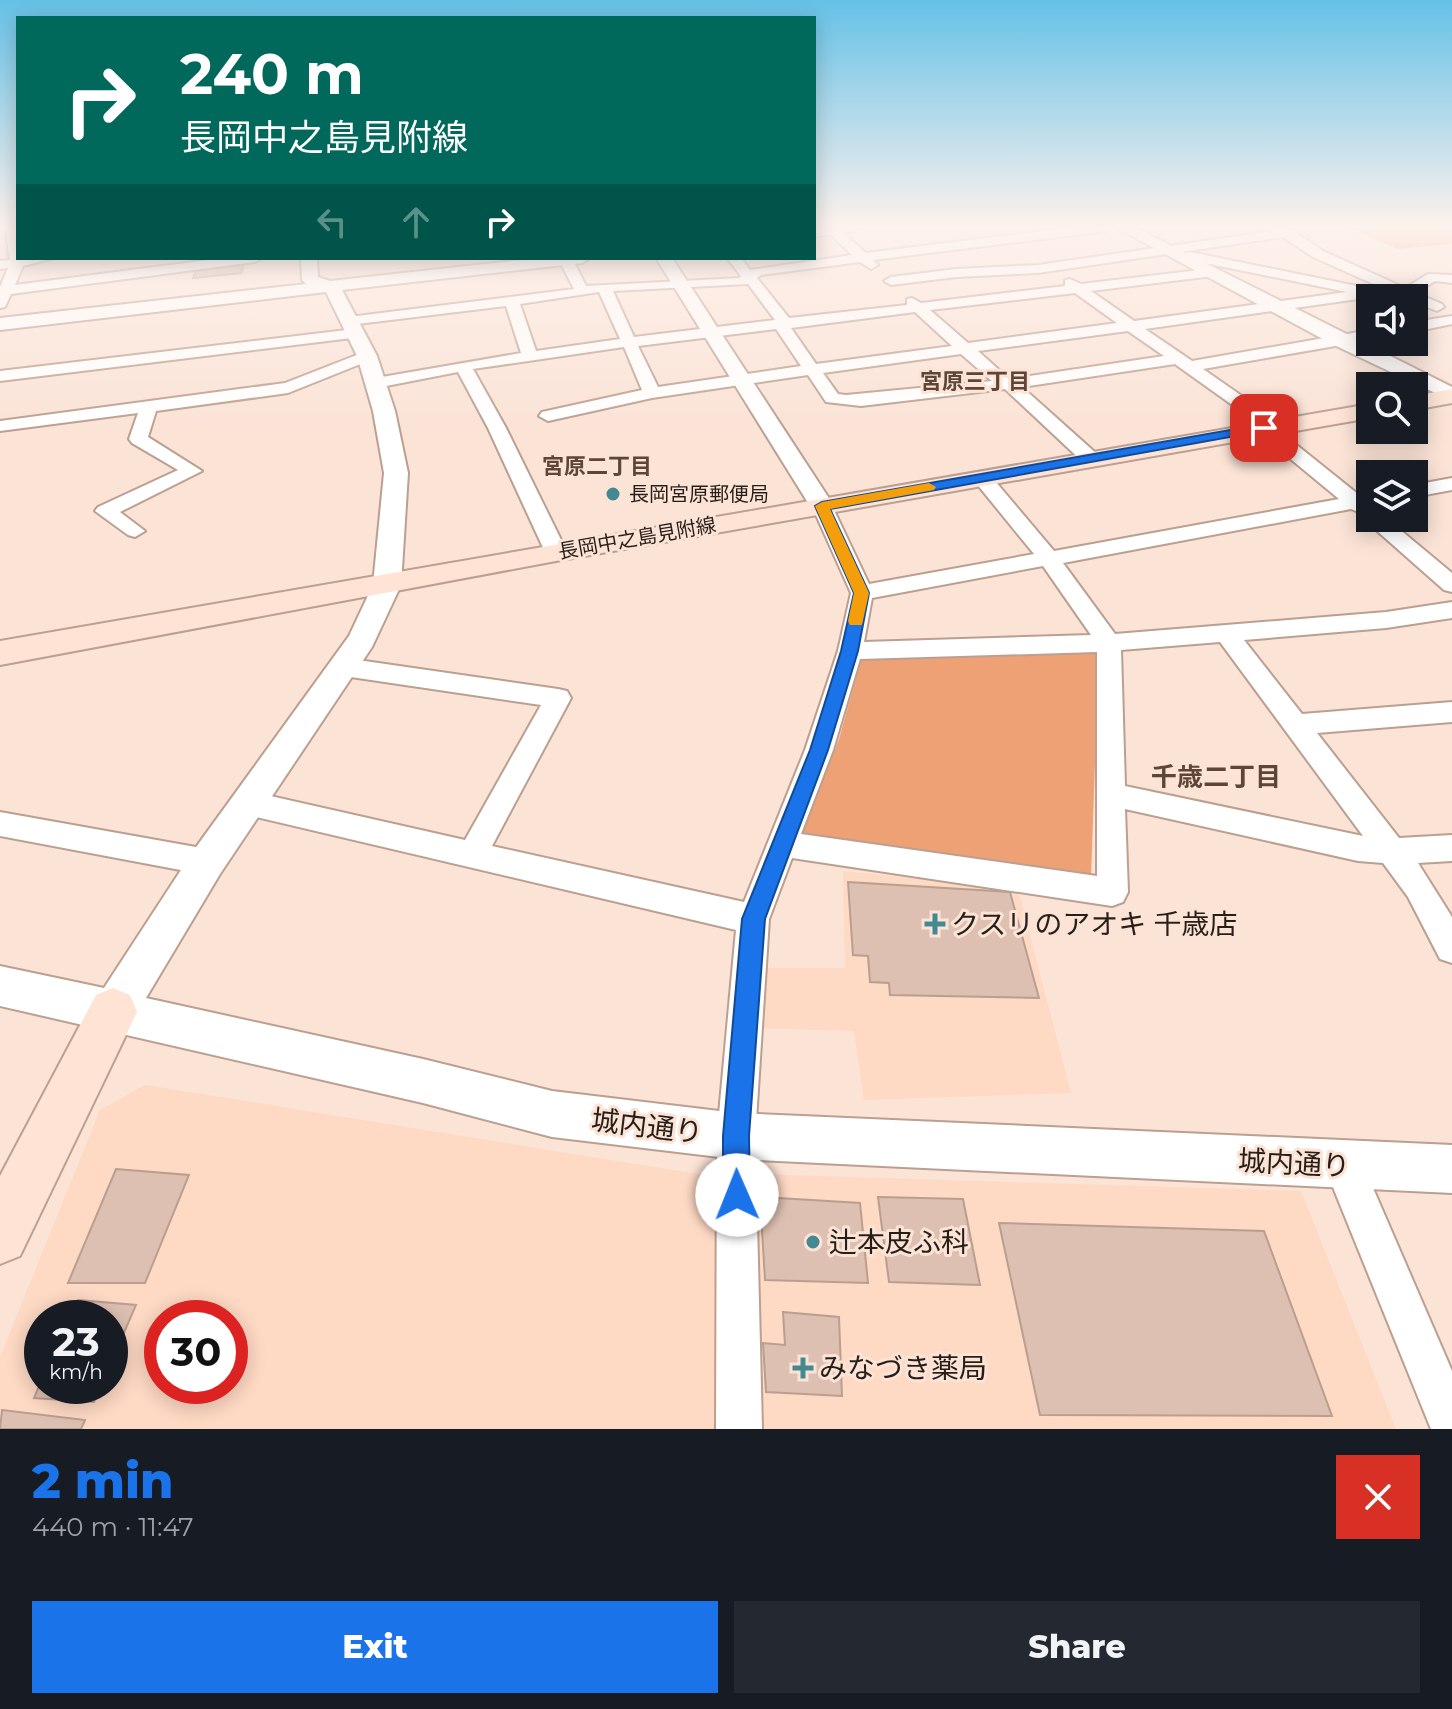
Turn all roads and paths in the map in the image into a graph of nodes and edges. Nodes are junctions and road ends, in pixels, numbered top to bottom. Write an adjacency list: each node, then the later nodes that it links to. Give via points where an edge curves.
1 (214, 294): 16 (street)
2 (339, 294): 24 (street)
3 (568, 294): 12 (street)
4 (607, 294): 23 (street)
5 (687, 294): 20 (street)
6 (762, 294): 17 (street)
7 (904, 294): 14 (street)
8 (1035, 294): 14 (street)
9 (1086, 294): 19 (street)
10 (1248, 294): 13 (street)
11 (1356, 296): 13 (street)
12 (512, 302): 24 (street); 26 (street)
13 (1276, 308): 19 (street); 22 (street)
14 (919, 309): 17 (street); 25 (street)
15 (1452, 320): 18 (street)
16 (0, 324)
17 (786, 324): 20 (street); 29 (street, via 783,328)
18 (1428, 324)
19 (1133, 326): 25 (street); 27 (street)
20 (711, 334): 23 (street); 31 (street)
21 (1356, 337): 22 (street)
22 (1339, 340): 27 (street); 34 (street)
23 (629, 342): 26 (street); 33 (street)
24 (362, 348): 28 (street); 30 (street); 36 (street, via 299,386); 52 (street, via 396,473)
25 (963, 349): 29 (street); 32 (street)
26 (530, 356): 28 (street)
27 (1184, 363): 32 (street); 40 (street)
28 (463, 366): 50 (street)
29 (811, 370): 31 (street); 32 (street, via 832,398 849,403)
30 (0, 376)
31 (741, 379): 33 (street); 46 (street)
32 (1004, 383): 41 (street)
33 (652, 393): 38 (street)
34 (1452, 395): 35 (main road)
35 (1428, 400)
36 (148, 408): 39 (street); 48 (street, via 138,439 192,471 105,511)
37 (1356, 413): 40 (main road, 長岡中之島見附線)
38 (548, 416)
39 (0, 426)
40 (1269, 427): 41 (main road, 長岡中之島見附線); 45 (street)
41 (1091, 459): 42 (main road, 長岡中之島見附線)
42 (982, 478): 46 (main road, 長岡中之島見附線); 51 (street)
43 (1452, 484): 44 (street)
44 (1428, 488)
45 (1356, 499)
46 (822, 506): 50 (main road, 長岡中之島見附線); 54 (street)
47 (1356, 510): 51 (street)
48 (135, 531)
49 (1393, 532): 53 (street)
50 (556, 552): 52 (main road, 長岡中之島見附線)
51 (1048, 558): 54 (street); 57 (street)
52 (387, 585): 59 (main road, 長岡中之島見附線); 60 (street)
53 (1452, 585)
54 (862, 593): 58 (street)
55 (1452, 610): 56 (street)
56 (1225, 632): 57 (street); 62 (street)
57 (1109, 643): 58 (street); 63 (street)
58 (850, 651): 66 (street)
59 (0, 653)
60 (344, 667): 64 (street); 69 (street, via 558,698)
61 (1452, 712): 62 (street)
62 (1294, 725): 68 (street)
63 (1109, 794): 66 (street, via 1112,892); 68 (street)
64 (248, 803): 69 (street); 70 (street)
65 (0, 824): 70 (street)
66 (782, 844): 71 (street)
67 (1452, 848): 68 (street)
68 (1390, 851): 72 (street, via 1419,887)
69 (472, 855): 71 (street)
70 (207, 862): 74 (street)
71 (753, 919): 75 (street)
72 (1452, 948)
73 (0, 986): 74 (street, 城内通り)
74 (113, 1012): 75 (street, 城内通り, via 552,1114); 78 (main road)
75 (736, 1136): 76 (street, 城内通り); 80 (street)
76 (1343, 1165): 77 (street, 城内通り); 79 (street)
77 (1452, 1169)
78 (0, 1236)
79 (1452, 1425)
80 (739, 1429)

